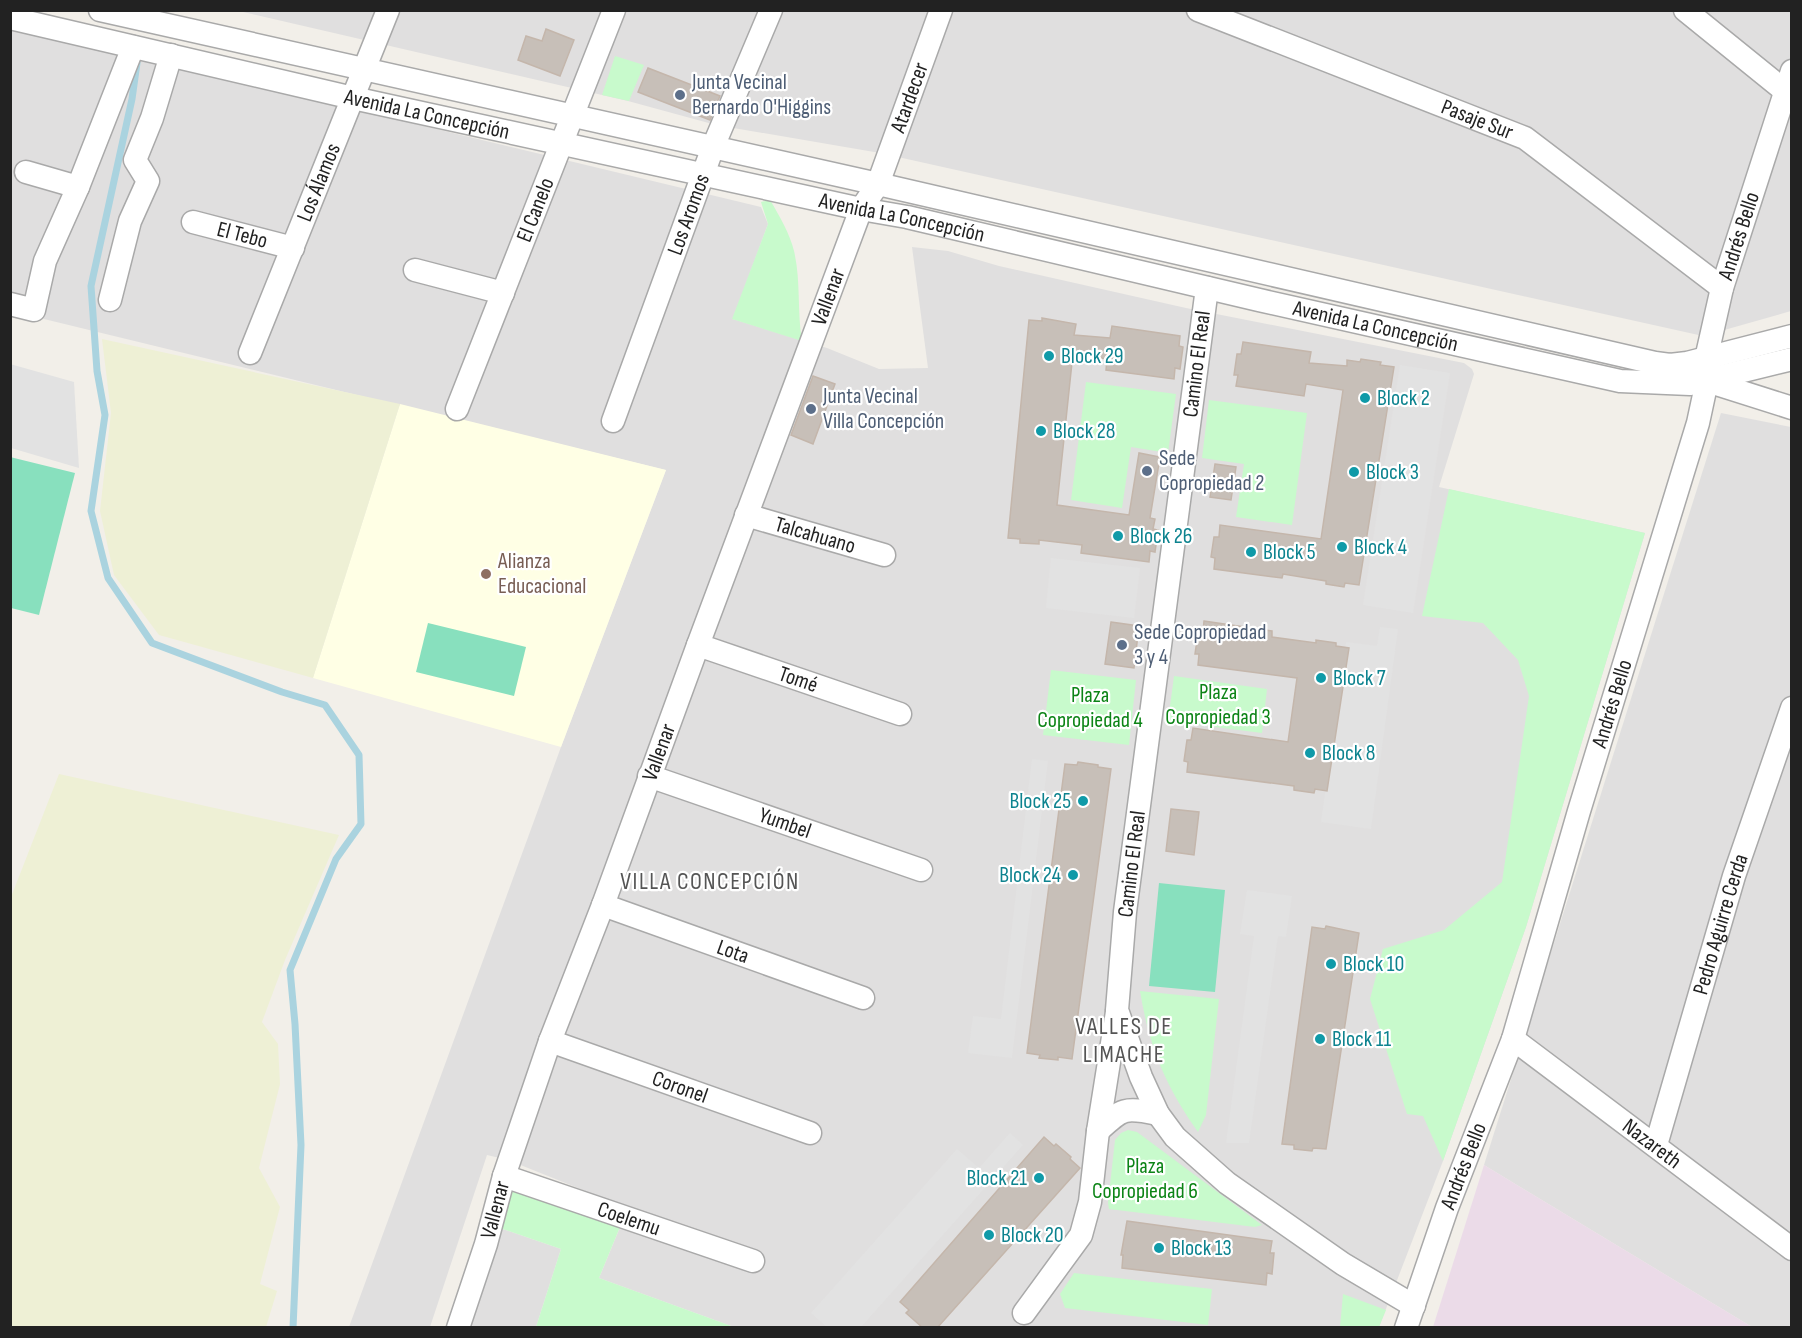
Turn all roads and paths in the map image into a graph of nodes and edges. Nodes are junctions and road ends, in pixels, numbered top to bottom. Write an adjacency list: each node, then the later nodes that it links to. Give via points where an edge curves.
1 (100, 10): 11 (street, Avenida La Concepción)
2 (388, 10): 11 (street, Los Álamos)
3 (615, 10): 14 (street, El Canelo)
4 (771, 10): 16 (street, Los Aromos)
5 (941, 10): 19 (street, Atardecer)
6 (1198, 10): 26 (street, Pasaje Sur, via 1525,138)
7 (1685, 10): 12 (street)
8 (10, 18): 9 (street, Avenida La Concepción)
9 (133, 47): 10 (street, Avenida La Concepción); 20 (street)
10 (171, 55): 13 (street, Avenida La Concepción); 28 (street, via 135,160 148,181 130,221)
11 (365, 69): 13 (street, Los Álamos); 14 (street, Avenida La Concepción)
12 (1788, 81): 26 (street, Andrés Bello)
13 (353, 98): 15 (street, Avenida La Concepción); 23 (street, Los Álamos)
14 (573, 115): 15 (street, El Canelo); 16 (street, Avenida La Concepción)
15 (562, 143): 18 (street, Avenida La Concepción); 27 (street, El Canelo)
16 (713, 147): 18 (street, Los Aromos); 19 (street, Avenida La Concepción)
17 (26, 172): 20 (street)
18 (704, 175): 21 (street, Avenida La Concepción); 36 (street, Los Aromos)
19 (878, 184): 21 (street, Vallenar); 33 (street, Avenida La Concepción, via 1655,363)
20 (78, 187): 29 (street, via 45,261 34,310)
21 (861, 209): 25 (street, Avenida La Concepción); 37 (street, Vallenar)
22 (194, 222): 23 (street, El Tebo)
23 (293, 248): 31 (street, Los Álamos)
24 (415, 270): 27 (street)
25 (1207, 288): 33 (street, Avenida La Concepción, via 1620,381 1667,384); 46 (street, Camino El Real, via 1125,912)
26 (1722, 288): 33 (street, Andrés Bello)
27 (503, 294): 35 (street, El Canelo)
28 (110, 300)
29 (10, 304)
30 (1791, 336): 33 (street, Avenida La Concepción)
31 (250, 353)
32 (1791, 359): 33 (street, Avenida La Concepción)
33 (1707, 370): 34 (street); 47 (street, Andrés Bello, via 1698,423)
34 (1791, 408)
35 (458, 409)
36 (613, 421)
37 (746, 515): 38 (street, Talcahuano); 39 (street, Vallenar)
38 (884, 555)
39 (698, 645): 41 (street, Tomé); 42 (street, Vallenar)
40 (1791, 708): 52 (street, Pedro Aguirre Cerda, via 1734,876)
41 (900, 714)
42 (649, 776): 43 (street, Yumbel); 44 (street, Vallenar)
43 (921, 870)
44 (603, 905): 45 (street, Lota); 48 (street, Vallenar)
45 (863, 998)
46 (1118, 1010): 49 (street, Camino El Real); 50 (street)
47 (1513, 1039): 52 (street, Nazareth); 56 (street, Andrés Bello, via 1447,1208)
48 (550, 1041): 51 (street, Coronel); 53 (street, Vallenar)
49 (1158, 1114): 50 (street, via 1127,1110 1109,1118); 56 (street, Camino El Real, via 1175,1137 1227,1184 1343,1264)
50 (1098, 1131): 57 (street, via 1090,1202 1081,1235)
51 (810, 1133)
52 (1656, 1145): 54 (street, Nazareth)
53 (504, 1176): 55 (street, Coelemu); 58 (street, Vallenar)
54 (1791, 1249)
55 (753, 1261)
56 (1414, 1306): 59 (street, Andrés Bello)
57 (1024, 1312)
58 (458, 1328)
59 (1406, 1328)

